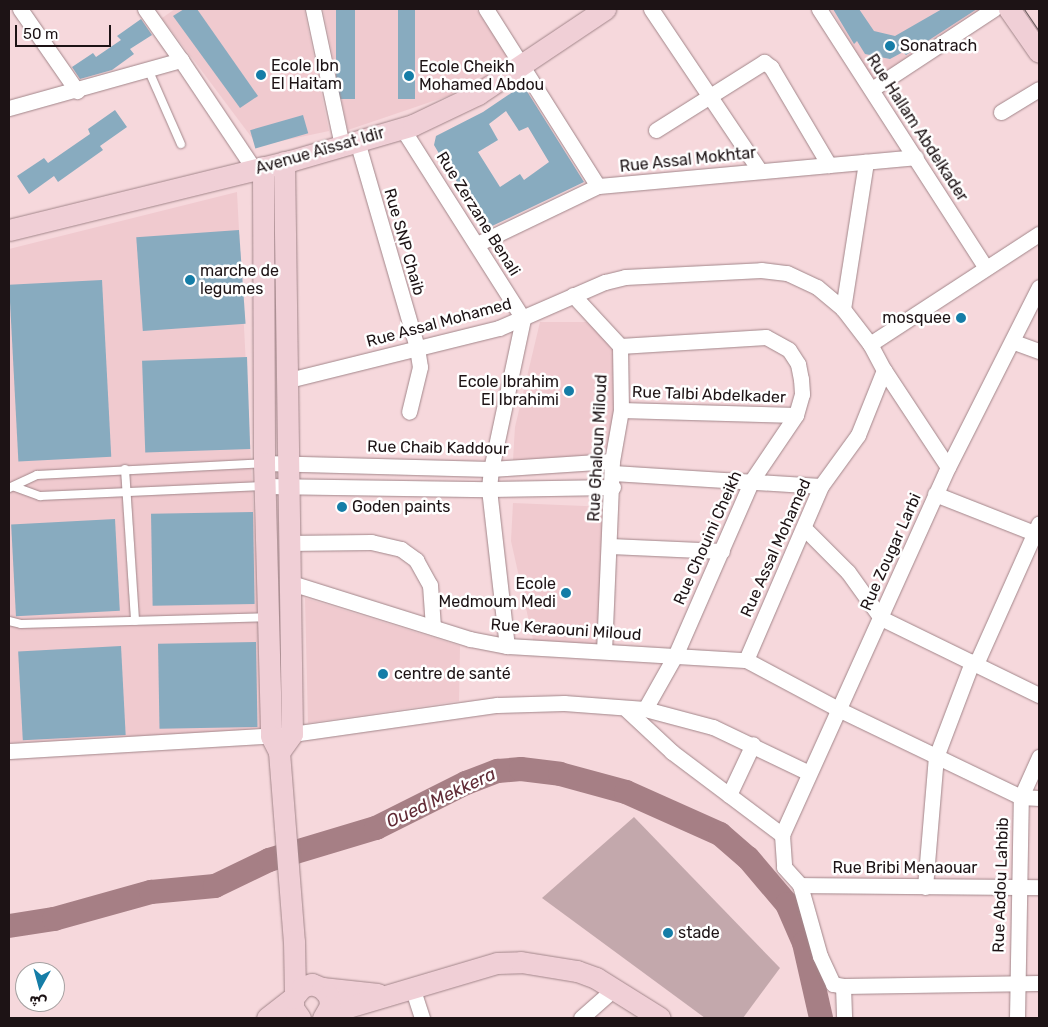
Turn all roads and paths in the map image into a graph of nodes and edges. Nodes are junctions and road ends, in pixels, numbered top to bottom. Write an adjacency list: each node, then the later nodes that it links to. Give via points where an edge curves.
1 (20, 9): 16 (street)
2 (146, 9): 11 (street)
3 (313, 9): 22 (street, Rue SNP Chaib)
4 (486, 9): 12 (street)
5 (605, 9): 12 (street, Avenue Aïssat Idir)
6 (651, 9): 17 (street)
7 (819, 9): 15 (street, Rue Hallam Abdelkader)
8 (994, 9): 15 (street)
9 (1009, 9): 10 (street)
10 (1039, 52)
11 (181, 60): 13 (street); 28 (street)
12 (523, 62): 20 (street, Avenue Aïssat Idir, via 456,106); 30 (street)
13 (148, 69): 16 (street); 23 (lane)
14 (1039, 89): 19 (street)
15 (872, 90): 24 (street, Rue Hallam Abdelkader)
16 (77, 91): 18 (street)
17 (707, 96): 21 (street); 27 (street, via 760,63 767,64); 29 (street)
18 (9, 108)
19 (1001, 112)
20 (402, 128): 22 (street, Avenue Aïssat Idir); 33 (street, Rue Zerzane Benali)
21 (656, 130)
22 (349, 143): 25 (street, Avenue Aïssat Idir); 42 (street, Rue SNP Chaib)
23 (181, 144)
24 (916, 157): 26 (street, Rue Assal Mokhtar); 34 (street, Rue Hallam Abdelkader)
25 (284, 162): 28 (street, Avenue Aïssat Idir); 45 (street)
26 (866, 162): 27 (street, Rue Assal Mokhtar); 37 (street)
27 (829, 165): 29 (street, Rue Assal Mokhtar)
28 (259, 168): 31 (street, Avenue Aïssat Idir); 50 (street)
29 (759, 170): 30 (street, Rue Assal Mokhtar)
30 (598, 186): 33 (street, Rue Assal Mokhtar)
31 (9, 230)
32 (1039, 234): 34 (street)
33 (477, 244): 38 (street, Rue Zerzane Benali)
34 (985, 267): 40 (street)
35 (1039, 287): 39 (street, Rue Zougar Larbi)
36 (573, 295): 37 (street, Rue Assal Mohamed, via 625,277 761,270 787,273 802,279); 38 (street, Rue Assal Mohamed); 41 (street)
37 (842, 309): 40 (street, Rue Assal Mohamed)
38 (523, 319): 42 (street, Rue Assal Mohamed); 52 (street)
39 (1014, 342): 43 (street); 51 (street, Rue Zougar Larbi)
40 (870, 344): 44 (street, Rue Assal Mohamed)
41 (620, 346): 46 (street, Rue Ghaloun Miloud); 48 (street, Rue Chouini Cheikh, via 766,337 789,350 798,364 802,394)
42 (417, 348): 45 (street, Rue Assal Mohamed); 47 (street, Rue SNP Chaib, via 420,368)
43 (1039, 351)
44 (884, 370): 51 (street); 58 (street, Rue Assal Mohamed, via 858,435)
45 (289, 380): 49 (street)
46 (621, 410): 48 (street, Rue Talbi Abdelkader); 54 (street, Rue Ghaloun Miloud)
47 (409, 412)
48 (796, 416): 55 (street, Rue Chouini Cheikh)
49 (287, 462): 50 (street, Rue Chaib Kaddour); 52 (street, Rue Chaib Kaddour); 56 (street)
50 (264, 463): 53 (lane); 57 (street)
51 (948, 467): 62 (street, Rue Zougar Larbi)
52 (491, 468): 54 (street, Rue Chaib Kaddour); 60 (street)
53 (125, 469): 59 (lane, via 36,476); 61 (lane)
54 (612, 474): 55 (street, Rue Chaib Kaddour); 60 (street); 66 (street, Rue Ghaloun Miloud)
55 (752, 480): 58 (street, Rue Chaib Kaddour); 67 (street, Rue Chouini Cheikh)
56 (287, 485): 57 (street); 60 (street); 65 (street)
57 (265, 486): 61 (lane); 69 (street)
58 (821, 486): 63 (street, Rue Assal Mohamed)
59 (12, 488): 61 (lane, via 40,496)
60 (490, 489): 74 (street)
61 (127, 494): 72 (lane)
62 (935, 494): 64 (street); 70 (street, Rue Zougar Larbi)
63 (804, 528): 70 (street, via 848,572); 77 (street, Rue Assal Mohamed)
64 (1038, 531): 78 (street)
65 (287, 543): 68 (street); 73 (street, via 370,542 401,550 416,560 430,585)
66 (610, 546): 67 (street); 75 (street, Rue Ghaloun Miloud)
67 (722, 551): 76 (street, Rue Chouini Cheikh)
68 (288, 582): 73 (street, Rue Keraouni Miloud); 83 (street)
69 (268, 617): 72 (lane); 83 (street)
70 (881, 618): 78 (street); 81 (street, Rue Zougar Larbi)
71 (9, 621): 72 (lane, via 21,624)
72 (135, 621)
73 (433, 627): 74 (street, Rue Keraouni Miloud)
74 (507, 646): 75 (street, Rue Keraouni Miloud)
75 (604, 651): 76 (street, Rue Keraouni Miloud)
76 (676, 654): 77 (street, Rue Keraouni Miloud); 80 (street, Rue Chouini Cheikh)
77 (746, 660): 81 (street, Rue Keraouni Miloud)
78 (974, 663): 79 (street); 86 (street)
79 (1039, 695)
80 (645, 708): 82 (street); 84 (street, via 713,728)
81 (838, 709): 86 (street, Rue Keraouni Miloud); 88 (street, Rue Zougar Larbi)
82 (627, 710): 83 (street, via 564,702 497,705); 89 (street, via 672,752)
83 (281, 740): 85 (street); 97 (street, via 280,782)
84 (753, 744): 88 (street); 89 (street)
85 (9, 751)
86 (936, 756): 90 (street, Rue Keraouni Miloud); 94 (street)
87 (1039, 757): 90 (street, Rue Abdou Lahbib)
88 (809, 773): 92 (street, Rue Zougar Larbi)
89 (729, 794): 92 (street)
90 (1022, 797): 91 (street); 95 (street, Rue Abdou Lahbib)
91 (1039, 798)
92 (782, 834): 93 (street, via 784,867)
93 (800, 885): 94 (street, Rue Bribi Menaouar); 101 (street, via 826,974 833,984)
94 (926, 886): 95 (street, Rue Bribi Menaouar)
95 (1019, 886): 96 (street, Rue Bribi Menaouar); 98 (street, Rue Abdou Lahbib)
96 (1039, 887)
97 (294, 937): 100 (street); 105 (street)
98 (1016, 983): 99 (street); 101 (street); 112 (street, Rue Abdou Lahbib)
99 (1039, 983)
100 (319, 986): 104 (street); 105 (street, via 302,987); 106 (street, via 330,1001)
101 (843, 986): 111 (street)
102 (412, 987): 103 (street, via 498,963 521,962 577,971); 104 (street); 108 (street)
103 (615, 988): 109 (street); 110 (street)
104 (381, 995): 106 (street)
105 (296, 1004): 107 (street)
106 (326, 1016)
107 (267, 1018)
108 (422, 1018)
109 (581, 1018)
110 (660, 1018)
111 (844, 1018)
112 (1017, 1018)

